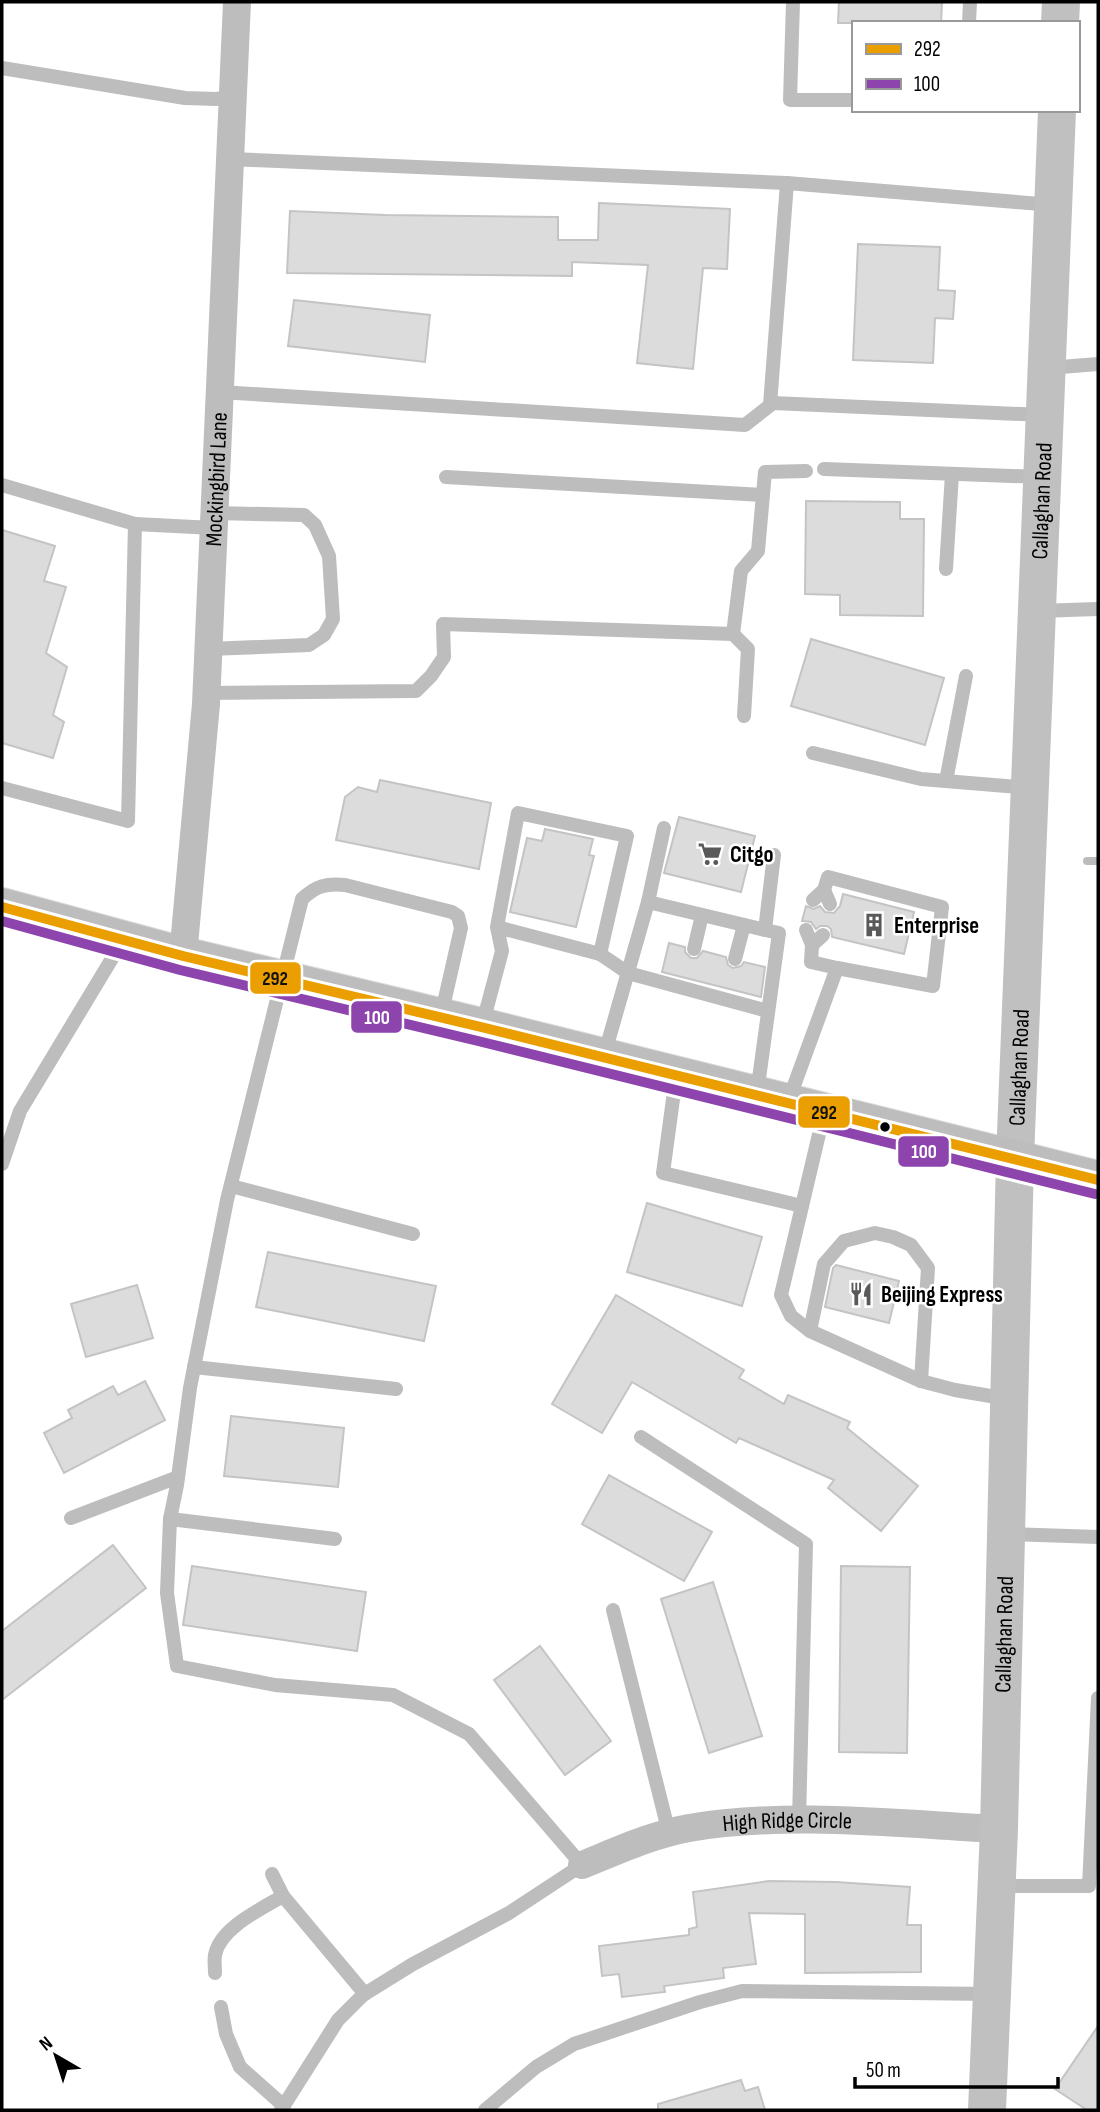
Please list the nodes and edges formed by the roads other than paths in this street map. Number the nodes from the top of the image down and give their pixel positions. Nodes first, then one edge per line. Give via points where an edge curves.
1 (237, 2) edge
2 (793, 2) edge
3 (970, 2) edge
4 (1061, 2) edge
5 (969, 21) edge
6 (1060, 21) edge
7 (2, 68) edge
8 (233, 97) junction
9 (852, 100) edge
10 (1057, 112) edge
11 (230, 159) junction
12 (788, 183) junction
13 (1053, 205) junction
14 (1098, 364) edge
15 (1047, 368) junction
16 (220, 392) junction
17 (770, 405) junction
18 (1045, 415) junction
19 (824, 469) dead end
20 (806, 471) dead end
21 (952, 474) junction
22 (446, 477) dead end
23 (1042, 477) junction
24 (2, 485) edge
25 (763, 495) junction
26 (214, 521) junction
27 (135, 524) junction
28 (946, 569) dead end
29 (1098, 609) edge
30 (1037, 611) junction
31 (733, 634) junction
32 (209, 649) junction
33 (966, 676) dead end
34 (207, 693) junction
35 (744, 716) dead end
36 (813, 753) dead end
37 (946, 781) junction
38 (2, 788) edge
39 (1030, 788) junction
40 (664, 828) dead end
41 (774, 855) dead end
42 (823, 898) dead end
43 (648, 902) junction
44 (2, 907) edge
45 (702, 915) junction
46 (744, 925) junction
47 (497, 927) junction
48 (765, 930) junction
49 (806, 930) dead end
50 (823, 935) dead end
51 (123, 940) junction
52 (812, 945) junction
53 (694, 949) dead end
54 (600, 954) junction
55 (183, 956) junction
56 (735, 959) dead end
57 (837, 968) junction
58 (628, 972) junction
59 (283, 979) junction
60 (768, 1011) junction
61 (441, 1017) junction
62 (481, 1027) junction
63 (603, 1057) junction
64 (677, 1076) junction
65 (772, 1099) junction
66 (824, 1112) junction
67 (1015, 1158) junction
68 (2, 1164) edge
69 (1098, 1180) edge
70 (231, 1186) junction
71 (802, 1206) junction
72 (413, 1234) dead end
73 (810, 1331) junction
74 (194, 1367) junction
75 (921, 1381) junction
76 (397, 1389) dead end
77 (1010, 1399) junction
78 (641, 1437) dead end
79 (178, 1477) junction
80 (71, 1518) dead end
81 (170, 1519) junction
82 (1006, 1534) junction
83 (1098, 1536) edge
84 (335, 1539) dead end
85 (612, 1610) dead end
86 (1098, 1698) edge
87 (1098, 1713) edge
88 (799, 1821) junction
89 (999, 1829) junction
90 (669, 1833) junction
91 (582, 1865) junction
92 (272, 1874) dead end
93 (997, 1886) junction
94 (283, 1896) junction
95 (215, 1973) dead end
96 (365, 1994) junction
97 (992, 1994) junction
98 (221, 2007) dead end
99 (282, 2108) edge
100 (485, 2110) edge
101 (987, 2110) edge

1 - 8 street, Mockingbird Lane
2 - 9 lane via 790,100
3 - 5 lane
4 - 6 main road
7 - 8 lane via 185,98
8 - 11 street, Mockingbird Lane
10 - 13 main road, Callaghan Road
11 - 12 lane
11 - 16 street, Mockingbird Lane
12 - 13 lane
12 - 17 lane
13 - 15 main road, Callaghan Road
14 - 15 lane
15 - 18 main road, Callaghan Road
16 - 17 lane via 745,425
16 - 26 street, Mockingbird Lane
17 - 18 lane
18 - 23 main road, Callaghan Road
19 - 21 lane
20 - 25 lane via 765,472
21 - 23 lane
21 - 28 lane
22 - 25 lane
23 - 30 main road, Callaghan Road
24 - 27 lane
25 - 31 lane via 758,551 741,571
26 - 27 lane
26 - 32 street, Mockingbird Lane
26 - 32 lane via 304,515 316,525 329,556 332,619 324,635 309,645
27 - 38 lane via 128,821
29 - 30 lane
30 - 39 main road, Callaghan Road
31 - 34 lane via 443,624 444,657 416,691
31 - 35 lane via 748,649
32 - 34 street, Mockingbird Lane
33 - 37 lane
34 - 55 street, Mockingbird Lane
36 - 37 lane
37 - 39 lane
39 - 67 main road, Callaghan Road
40 - 43 lane
41 - 48 lane
42 - 57 lane via 828,877 942,907 933,986
43 - 45 lane
43 - 58 lane
44 - 51 main road
45 - 46 lane
45 - 53 lane
46 - 48 lane
46 - 56 lane
47 - 54 lane
47 - 54 lane via 518,813 627,836
47 - 62 lane via 502,951
48 - 60 lane via 779,933
49 - 52 lane
50 - 52 lane
51 - 55 main road
51 - 68 lane via 20,1111
52 - 57 lane via 811,962
54 - 58 lane
55 - 59 main road
57 - 65 lane
58 - 60 lane via 727,994
58 - 63 lane
59 - 61 main road
59 - 61 lane via 302,899 327,883 345,885 458,916 461,928
59 - 70 lane
60 - 65 lane
61 - 62 main road
62 - 63 main road
63 - 64 main road
64 - 65 main road
64 - 71 lane via 663,1173
65 - 66 main road
66 - 67 main road
66 - 71 lane
67 - 69 main road
67 - 77 main road, Callaghan Road
70 - 72 lane
70 - 74 lane
71 - 73 lane via 781,1295 791,1317
73 - 75 lane
73 - 75 lane via 824,1264 844,1241 875,1233 911,1245 928,1268
74 - 76 lane
74 - 79 lane
75 - 77 lane
77 - 82 main road, Callaghan Road
78 - 88 lane via 806,1544
79 - 80 lane
79 - 81 lane
81 - 84 lane
81 - 91 lane via 167,1593 177,1666 275,1685 393,1695 469,1734
82 - 83 lane
82 - 89 main road, Callaghan Road
85 - 90 lane
86 - 87 lane
87 - 93 lane via 1089,1886
88 - 89 street, High Ridge Circle
88 - 90 street, High Ridge Circle via 732,1822
89 - 93 main road, Callaghan Road
90 - 91 street, High Ridge Circle
91 - 96 lane via 509,1913
92 - 94 lane
93 - 97 main road, Callaghan Road
94 - 95 lane via 238,1923 223,1938 215,1954
94 - 96 lane
96 - 99 lane via 338,2021
97 - 100 lane via 741,1991 574,2044 536,2067
97 - 101 main road, Callaghan Road
98 - 99 lane via 240,2067

